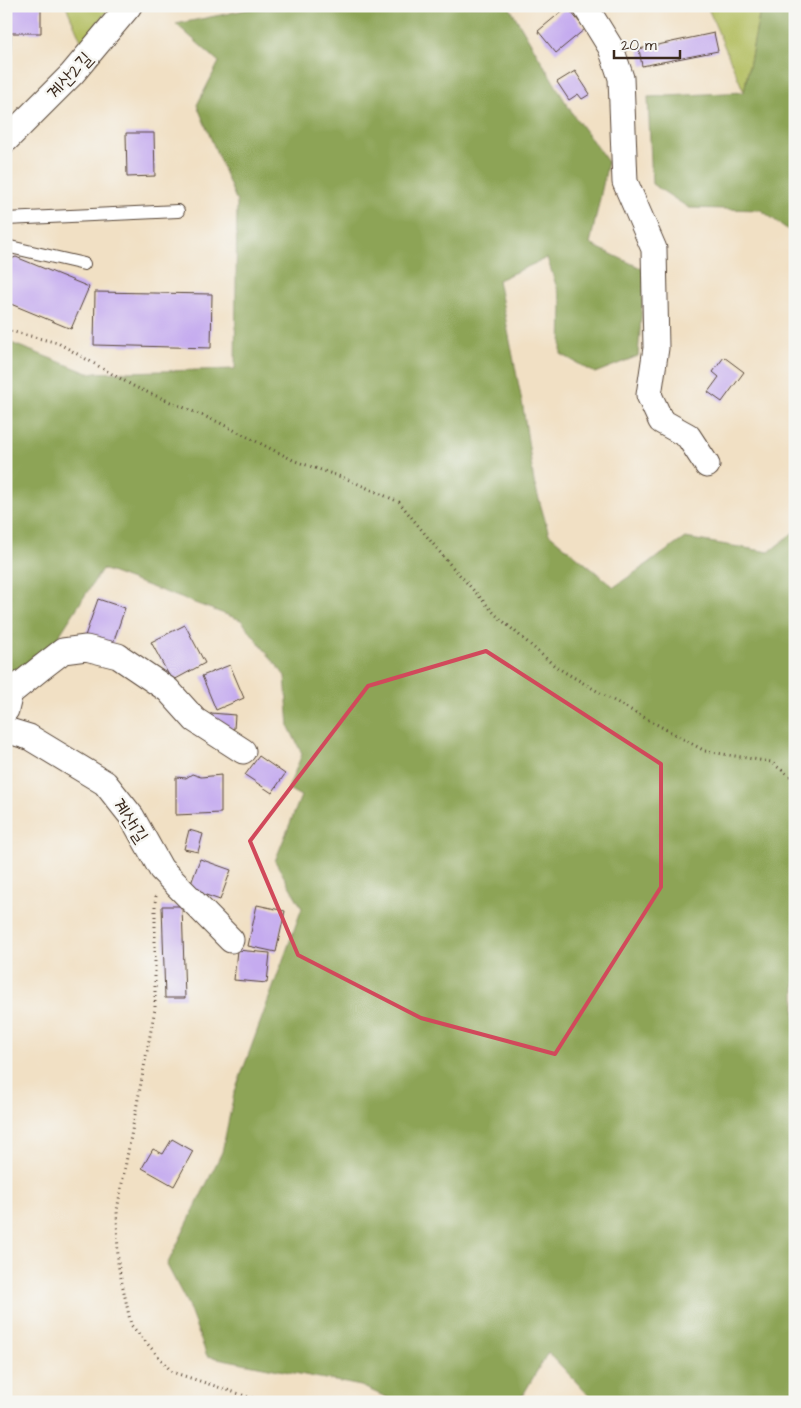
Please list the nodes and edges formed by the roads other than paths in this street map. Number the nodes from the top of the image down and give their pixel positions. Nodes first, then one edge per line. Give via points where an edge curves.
1 (129, 6) edge
2 (585, 6) edge
3 (6, 140) edge
4 (178, 211) dead end
5 (6, 219) edge
6 (6, 246) edge
7 (84, 264) dead end
8 (707, 465) dead end
9 (7, 698) edge
10 (6, 730) edge
11 (243, 751) dead end
12 (232, 940) dead end

1 - 3 street, 계산2길 via 72,74
2 - 8 street via 610,48 621,78 625,182 654,249 656,348 649,395 661,421 688,436
4 - 5 lane
6 - 7 lane
9 - 11 street via 63,651 86,648 118,656 168,690 195,720
10 - 12 street, 계산1길 via 29,737 105,783 132,817 161,868

